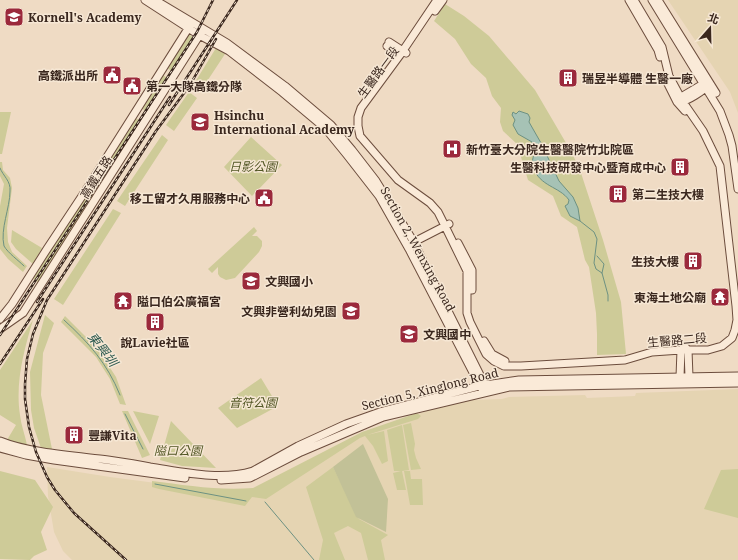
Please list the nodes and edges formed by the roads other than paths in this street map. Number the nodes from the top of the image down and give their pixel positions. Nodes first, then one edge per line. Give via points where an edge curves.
1 (145, 0) edge
2 (155, 0) edge
3 (437, 0) edge
4 (443, 0) edge
5 (629, 0) edge
6 (634, 0) edge
7 (652, 0) edge
8 (658, 0) edge
9 (190, 25) junction
10 (202, 32) junction
11 (388, 44) dead end
12 (403, 54) junction
13 (706, 85) junction
14 (680, 100) junction
15 (738, 156) edge
16 (738, 189) edge
17 (448, 227) junction
18 (411, 246) junction
19 (0, 319) edge
20 (0, 329) edge
21 (684, 349) junction
22 (738, 376) edge
23 (680, 377) junction
24 (689, 377) junction
25 (738, 383) edge
26 (483, 388) junction
27 (0, 441) edge
28 (0, 448) edge

1 - 9 street, Section 2, Wenxing Road
2 - 9 street, Section 2, Wenxing Road
3 - 12 street, 生醫路一段
4 - 12 street, 生醫路一段
5 - 14 street via 658,50 666,79
6 - 14 street via 662,47 669,76
7 - 13 street
8 - 13 street
9 - 10 street, Section 2, Wenxing Road
9 - 19 street, 高鐵五路 via 88,187
10 - 18 street, Section 2, Wenxing Road via 227,43 285,86 331,125 376,181
10 - 20 street, 高鐵五路 via 23,313
11 - 12 street
12 - 17 street, 生醫路一段 via 366,108 362,118 363,128 366,136 397,174 434,200
13 - 14 street
13 - 15 street via 724,110
13 - 16 street via 730,135
14 - 21 street, 生醫路二段 via 703,131 720,166 737,320 732,338 722,346 708,350
17 - 18 street
17 - 21 street, 生醫路二段 via 472,270 472,318 487,347 499,359 507,362 535,362 627,356 651,347
18 - 26 street, Section 2, Wenxing Road
21 - 23 street
21 - 24 street
22 - 24 street, Section 5, Xinglong Road
23 - 24 street, Section 5, Xinglong Road
23 - 26 street, Section 5, Xinglong Road via 519,380
25 - 26 street, Section 5, Xinglong Road
26 - 27 street, Section 5, Xinglong Road via 380,412 346,424 245,474 220,476 185,473 38,450
26 - 28 street, Section 5, Xinglong Road via 384,417 250,478 185,478 60,461

